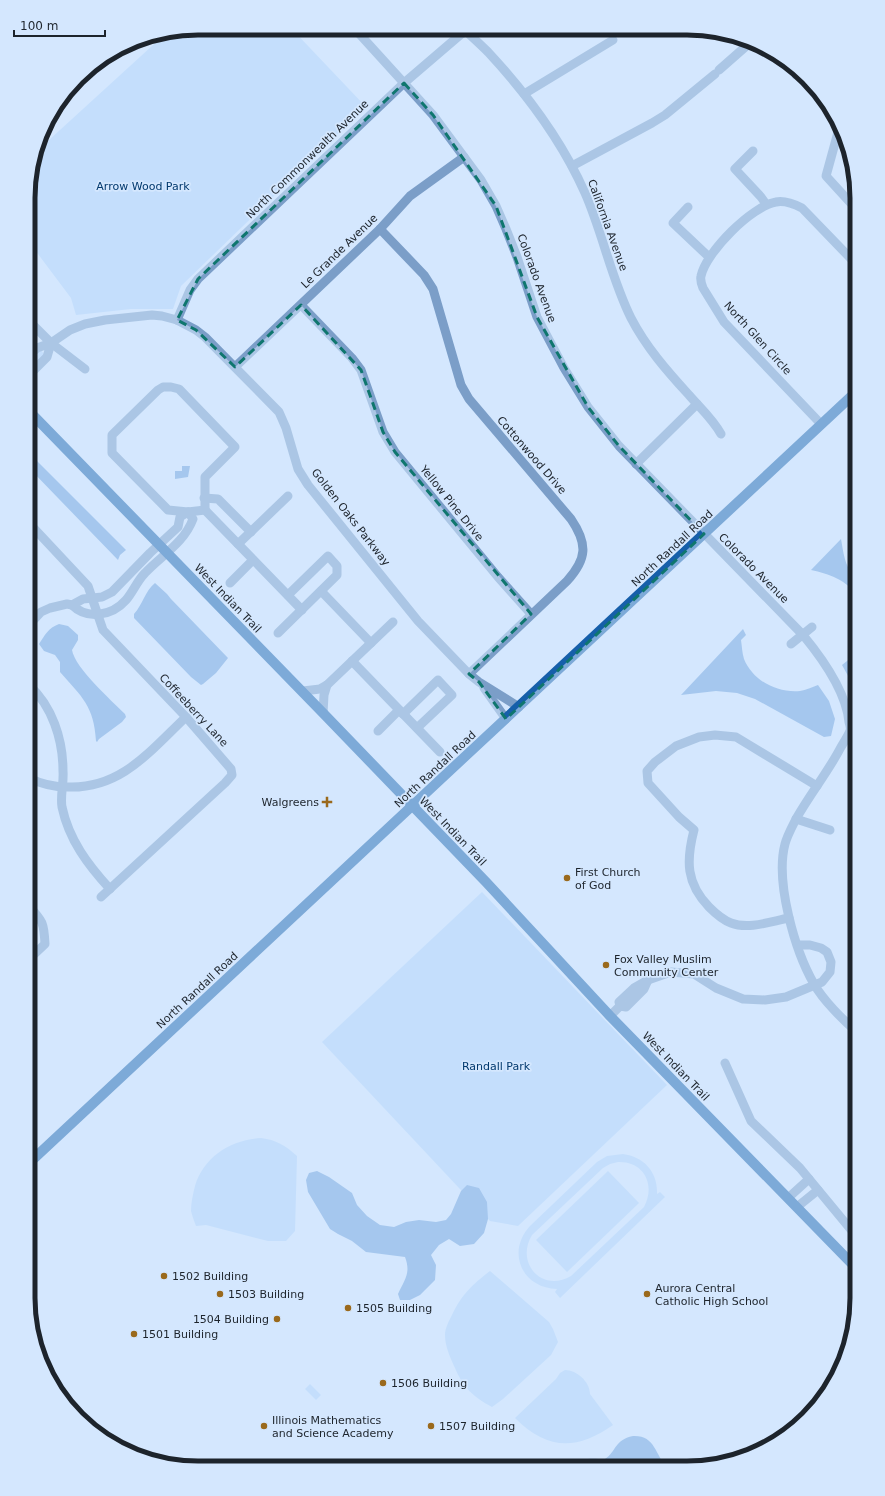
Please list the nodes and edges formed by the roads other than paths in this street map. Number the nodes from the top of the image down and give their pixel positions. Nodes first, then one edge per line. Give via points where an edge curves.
1 (360, 35) edge
2 (461, 35) edge
3 (472, 35) edge
4 (613, 40) dead end
5 (746, 46) edge
6 (404, 82) junction
7 (524, 94) junction
8 (837, 135) edge
9 (753, 151) dead end
10 (464, 157) junction
11 (572, 166) junction
12 (850, 202) edge
13 (766, 204) junction
14 (688, 207) dead end
15 (380, 229) junction
16 (709, 257) junction
17 (850, 258) edge
18 (301, 305) junction
19 (177, 320) junction
20 (35, 327) edge
21 (51, 343) junction
22 (35, 350) edge
23 (235, 367) junction
24 (35, 369) edge
25 (86, 369) dead end
26 (850, 397) edge
27 (697, 404) junction
28 (35, 417) edge
29 (821, 424) junction
30 (721, 434) dead end
31 (636, 464) junction
32 (288, 496) dead end
33 (204, 498) junction
34 (205, 510) junction
35 (188, 512) junction
36 (35, 529) edge
37 (251, 532) junction
38 (704, 534) junction
39 (159, 544) junction
40 (238, 544) junction
41 (168, 553) junction
42 (253, 560) junction
43 (230, 583) dead end
44 (321, 591) junction
45 (288, 595) junction
46 (92, 598) junction
47 (72, 605) junction
48 (302, 610) junction
49 (531, 614) junction
50 (98, 616) junction
51 (35, 618) edge
52 (393, 622) dead end
53 (812, 627) dead end
54 (278, 633) dead end
55 (803, 635) junction
56 (371, 643) junction
57 (791, 644) dead end
58 (352, 661) junction
59 (469, 674) junction
60 (479, 682) junction
61 (327, 686) junction
62 (35, 692) edge
63 (303, 692) junction
64 (519, 707) junction
65 (850, 710) edge
66 (401, 712) junction
67 (324, 713) junction
68 (186, 717) junction
69 (506, 719) junction
70 (417, 728) junction
71 (850, 730) edge
72 (378, 731) dead end
73 (440, 752) dead end
74 (35, 780) edge
75 (817, 786) junction
76 (63, 787) junction
77 (413, 806) junction
78 (796, 819) junction
79 (830, 830) dead end
80 (110, 888) junction
81 (101, 897) dead end
82 (35, 912) edge
83 (789, 918) junction
84 (798, 945) junction
85 (35, 953) edge
86 (815, 985) junction
87 (610, 1016) junction
88 (850, 1025) edge
89 (725, 1063) dead end
90 (35, 1157) edge
91 (809, 1179) junction
92 (818, 1190) junction
93 (788, 1198) junction
94 (797, 1207) junction
95 (850, 1229) edge
96 (850, 1262) edge

1 - 6 street, Colorado Avenue
2 - 6 street, North Commonwealth Avenue
3 - 7 street, California Avenue
4 - 7 street
5 - 11 street via 678,106 656,121
6 - 10 street, Colorado Avenue via 433,115
6 - 19 street, North Commonwealth Avenue via 198,279 190,290
7 - 11 street, California Avenue via 541,115
8 - 12 street via 826,176
9 - 13 street via 735,169
10 - 15 street, Le Grande Avenue via 410,196
10 - 31 street, Colorado Avenue via 496,206 517,257 537,317 564,368 588,407
11 - 27 street, California Avenue via 588,200 614,277 632,318 662,365
13 - 16 street via 723,240
13 - 17 street via 783,201 802,208
14 - 16 street via 673,223
15 - 18 street, Le Grande Avenue
15 - 49 street, Cottonwood Drive via 424,275 433,289 461,385 468,399 572,519 579,531 584,544 581,563 568,581
16 - 29 street, North Glen Circle via 700,282 724,322
18 - 23 street, Le Grande Avenue
18 - 49 street, Yellow Pine Drive via 361,370 383,432 395,452
19 - 21 street, Golden Oaks Parkway via 152,315 95,322 70,330
19 - 23 street, Golden Oaks Parkway via 196,330
20 - 21 street
21 - 22 street, Golden Oaks Parkway
21 - 24 street via 47,357
21 - 25 street
23 - 59 street, Golden Oaks Parkway via 272,404 283,419 298,468 313,493 418,621
26 - 29 main road, North Randall Road
27 - 30 street, California Avenue
27 - 31 street
28 - 39 main road, West Indian Trail
29 - 38 main road, North Randall Road
31 - 38 street, Colorado Avenue
32 - 37 street
33 - 34 street
33 - 35 street via 206,474 235,447 179,389 162,388 112,436 112,453 162,506 168,510
33 - 37 street via 218,499
34 - 35 street
34 - 40 street
35 - 39 street via 180,517 178,527
35 - 41 street via 193,519 190,527
36 - 46 street, Coffeeberry Lane via 88,586
37 - 40 street
38 - 55 street, Colorado Avenue
38 - 64 main road, North Randall Road
39 - 41 main road, West Indian Trail
39 - 46 street via 116,589 102,597
40 - 42 street
41 - 50 street via 144,574 119,607
41 - 63 main road, West Indian Trail
42 - 43 street
42 - 45 street
44 - 45 street via 337,575 337,566 328,556
44 - 48 street
44 - 56 street
45 - 48 street
46 - 47 street via 83,599
46 - 50 street, Coffeeberry Lane
47 - 50 street via 78,611
47 - 51 street via 50,608
48 - 54 street
49 - 59 street, Cottonwood Drive
50 - 68 street, Coffeeberry Lane via 103,630 112,641
52 - 56 street
53 - 55 street
55 - 57 street
55 - 65 street, Colorado Avenue via 816,651
56 - 58 street
58 - 61 street
58 - 66 street
59 - 60 street, Golden Oaks Parkway
60 - 64 street, Golden Oaks Parkway
60 - 69 street, Golden Oaks Parkway
61 - 63 street
61 - 67 street
62 - 76 street via 53,717 62,752
63 - 67 main road, West Indian Trail
64 - 69 main road, North Randall Road
66 - 70 street
66 - 70 street via 438,680 452,695
66 - 72 street
67 - 77 main road, West Indian Trail
68 - 76 street via 127,771 89,787
68 - 80 street, Coffeeberry Lane via 230,766 232,775
69 - 77 main road, North Randall Road
70 - 73 street
71 - 75 street, Colorado Avenue
74 - 76 street
75 - 78 street, Colorado Avenue
75 - 83 street via 736,737 716,735 699,736 676,746 654,762 647,771 648,783 694,830 688,863 692,881 701,898 716,913 732,923 749,926
76 - 80 street via 62,807 75,843 82,856
77 - 87 main road, West Indian Trail
77 - 90 main road, North Randall Road
78 - 79 street
78 - 83 street, Colorado Avenue via 785,844 782,865
80 - 81 street, Coffeeberry Lane
82 - 85 street via 44,927 45,944
83 - 84 street, Colorado Avenue
84 - 86 street, Colorado Avenue
84 - 86 street via 810,945 827,952 831,962 830,972 822,982
86 - 87 street via 786,997 765,1000 743,999 716,988 694,974 671,972 634,988 619,1002 620,1006
86 - 88 street, Colorado Avenue
87 - 93 main road, West Indian Trail
89 - 91 street via 751,1121 790,1157
91 - 92 street
91 - 93 street
92 - 94 street
92 - 95 street
93 - 94 main road, West Indian Trail
94 - 96 main road, West Indian Trail

